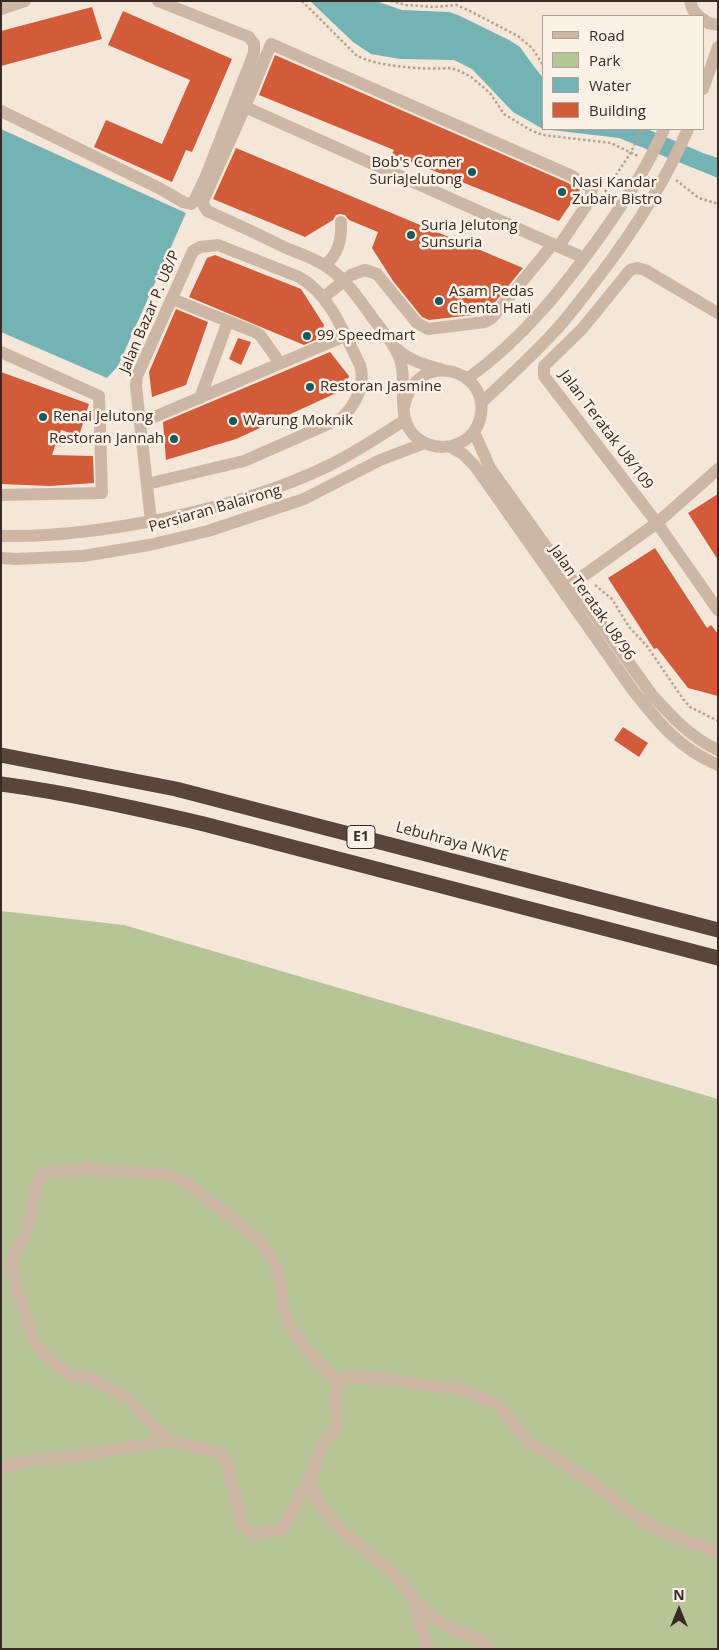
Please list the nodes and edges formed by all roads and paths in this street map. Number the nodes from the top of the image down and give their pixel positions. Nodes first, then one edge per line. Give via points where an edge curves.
1 (25, 1) edge
2 (158, 1) edge
3 (302, 1) edge
4 (391, 1) edge
5 (690, 1) edge
6 (1, 8) edge
7 (698, 15) edge
8 (704, 20) edge
9 (718, 25) edge
10 (718, 48) edge
11 (542, 63) edge
12 (704, 86) edge
13 (245, 107) junction
14 (1, 112) edge
15 (642, 130) edge
16 (664, 130) edge
17 (688, 130) edge
18 (634, 146) dead end
19 (645, 160) dead end
20 (673, 177) dead end
21 (718, 204) edge
22 (341, 222) dead end
23 (556, 245) junction
24 (584, 258) junction
25 (325, 265) junction
26 (344, 281) junction
27 (324, 298) junction
28 (172, 299) junction
29 (718, 313) edge
30 (228, 321) junction
31 (345, 336) junction
32 (391, 344) junction
33 (1, 352) edge
34 (280, 363) junction
35 (445, 370) junction
36 (467, 379) junction
37 (200, 398) junction
38 (482, 404) junction
39 (404, 413) junction
40 (140, 423) junction
41 (474, 432) junction
42 (425, 443) junction
43 (451, 447) junction
44 (718, 469) edge
45 (147, 484) junction
46 (1, 495) edge
47 (151, 521) junction
48 (657, 524) junction
49 (1, 536) edge
50 (1, 558) edge
51 (595, 585) dead end
52 (568, 587) junction
53 (718, 610) edge
54 (718, 721) edge
55 (718, 750) edge
56 (1, 755) edge
57 (718, 765) edge
58 (1, 784) edge
59 (718, 930) edge
60 (718, 958) edge
61 (337, 1381) junction
62 (168, 1441) junction
63 (1, 1468) edge
64 (310, 1478) junction
65 (718, 1552) edge
66 (408, 1591) junction
67 (427, 1649) edge
68 (491, 1649) edge

1 - 6 street
2 - 14 street via 249,37 254,44 254,53 194,202 183,202
3 - 19 path via 356,55 364,59 460,71 490,93 504,114 532,131 611,143
4 - 11 path via 434,7 456,5 470,10 518,36 532,48
5 - 7 street
8 - 9 street
10 - 12 street
13 - 23 street
13 - 23 street via 271,44 570,175 592,188 590,200
13 - 25 street via 203,201 204,206 207,211
15 - 18 path
16 - 24 street via 632,190
17 - 38 street via 653,200 627,240 555,330
20 - 21 path via 699,198
22 - 25 street via 335,255
23 - 24 street
23 - 26 street via 485,322 428,329 417,322 377,274 365,270
24 - 36 street via 537,316 493,360
25 - 26 street
26 - 27 street
26 - 32 street
27 - 28 street, Jalan Bazar P. U8/P via 299,277 226,248 209,245 194,251
27 - 31 street
28 - 30 street
28 - 40 street, Jalan Bazar P. U8/P via 137,376
29 - 48 street, Jalan Teratak U8/109 via 645,270 630,270 582,329 544,366 544,376
30 - 34 street via 260,335
30 - 37 street
31 - 34 street
31 - 45 street via 363,374 356,400 342,418 244,461
32 - 35 street via 418,363
32 - 39 street via 401,361
33 - 46 street via 99,396 102,493
34 - 37 street
35 - 36 street
35 - 39 street via 421,376 412,385 406,395
36 - 38 street via 479,394
37 - 40 street
38 - 41 street via 482,414
39 - 42 street via 409,429
39 - 47 street, Persiaran Balairong via 330,465 274,489 214,508
40 - 45 street, Jalan Bazar P. U8/P
41 - 43 street via 468,439
41 - 52 street, Jalan Teratak U8/96 via 490,468
42 - 43 street
42 - 50 street, Persiaran Balairong via 380,460 304,500 208,531 83,556
43 - 52 street, Jalan Teratak U8/96 via 475,466
44 - 48 street
45 - 47 street, Jalan Bazar P. U8/P
47 - 49 street, Persiaran Balairong via 76,533
48 - 52 street
48 - 53 street, Jalan Teratak U8/109
51 - 54 path via 612,599 629,627 647,646 690,707
52 - 55 street, Jalan Teratak U8/96 via 669,714
52 - 57 street, Jalan Teratak U8/96 via 632,689 659,724 677,741
56 - 59 highway, Lebuhraya NKVE / E1 via 176,788
58 - 60 highway, E1 via 124,805 200,823
61 - 62 street via 307,1350 289,1325 283,1310 276,1266 268,1252 256,1237 184,1181 166,1174 89,1168 42,1174 36,1184 24,1238 10,1260 33,1339 45,1355 71,1375 90,1378 128,1398
61 - 64 street via 335,1407 338,1422 335,1431 322,1444
61 - 65 street via 347,1377 387,1379 463,1390 497,1404 530,1444 552,1455 630,1512 670,1535
62 - 63 street
62 - 64 street via 221,1453 233,1486 241,1524 253,1534 282,1529
64 - 66 street via 313,1492 329,1516
66 - 67 street
66 - 68 street via 441,1623 477,1637

